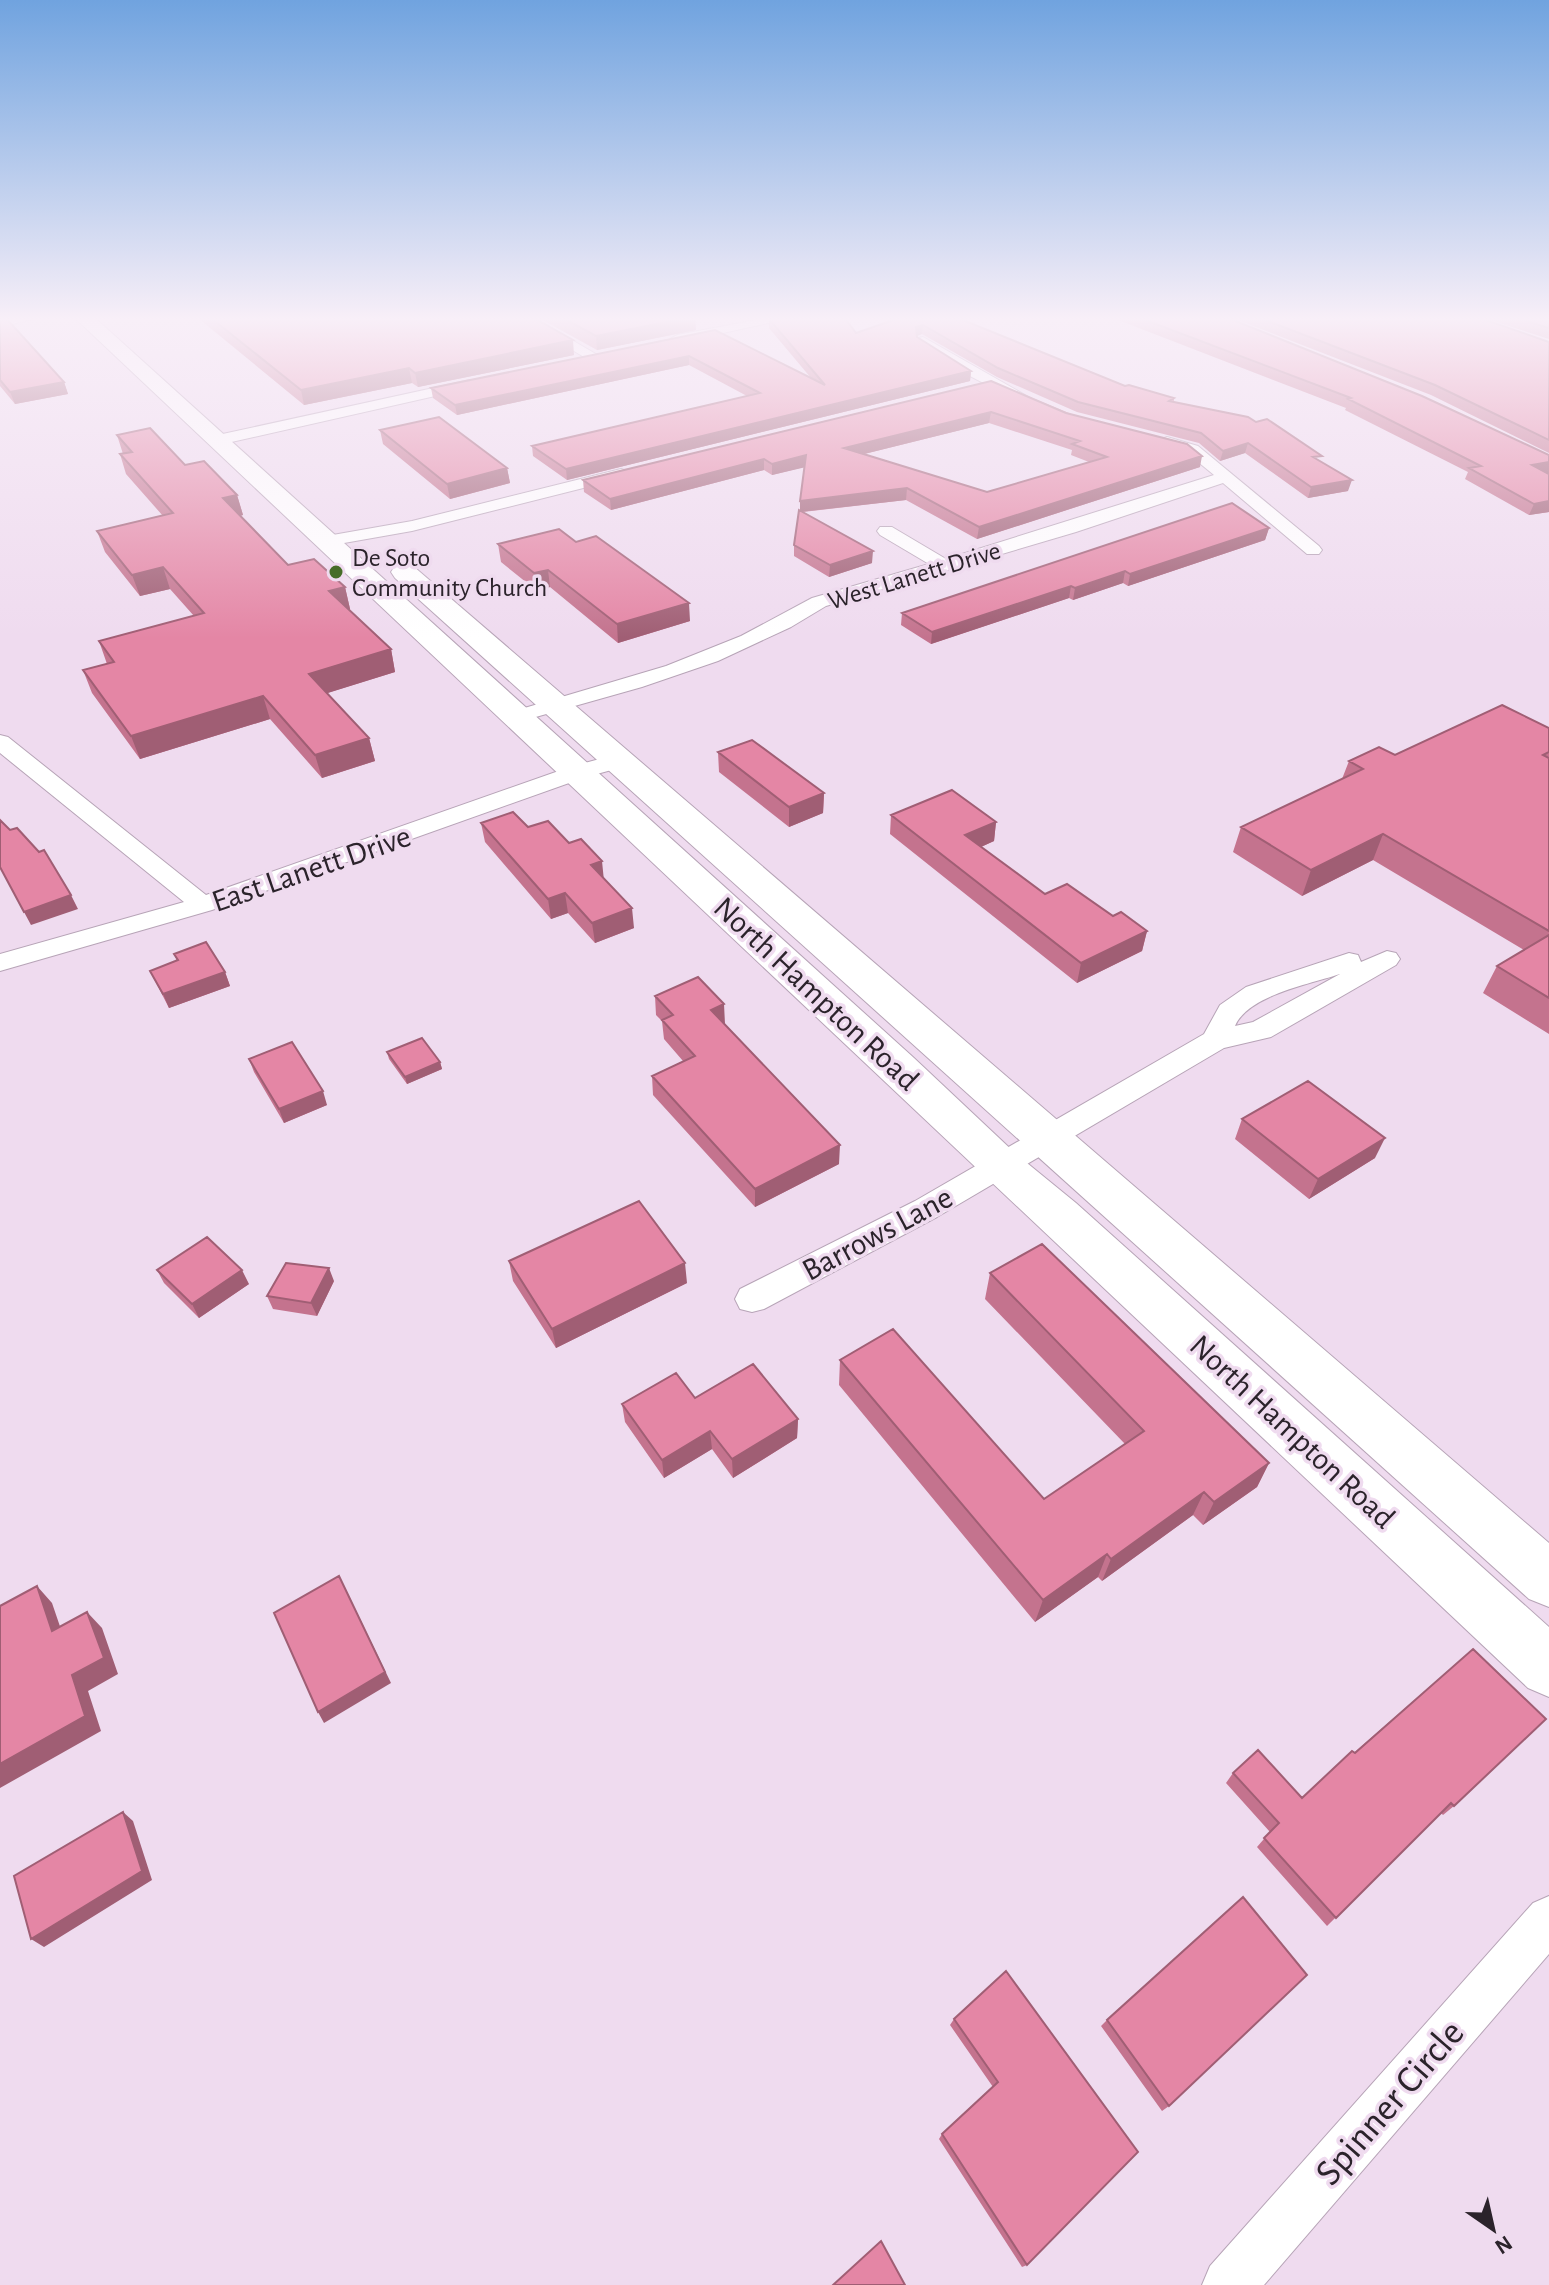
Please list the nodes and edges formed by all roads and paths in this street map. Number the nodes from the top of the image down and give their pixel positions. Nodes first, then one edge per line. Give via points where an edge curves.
1 (201, 425) edge
2 (244, 425) edge
3 (280, 425) edge
4 (251, 431) junction
5 (1148, 437) edge
6 (218, 440) junction
7 (270, 449) dead end
8 (641, 469) edge
9 (1225, 477) junction
10 (354, 527) junction
11 (886, 531) dead end
12 (327, 541) junction
13 (1313, 550) dead end
14 (945, 566) junction
15 (412, 579) junction
16 (379, 588) junction
17 (507, 662) junction
18 (471, 673) junction
19 (556, 706) junction
20 (518, 716) junction
21 (0, 742) edge
22 (618, 761) junction
23 (578, 772) junction
24 (203, 905) junction
25 (1380, 954) dead end
26 (0, 963) edge
27 (1049, 1139) junction
28 (1000, 1166) junction
29 (1122, 1204) junction
30 (1078, 1233) junction
31 (752, 1299) dead end
32 (1549, 1580) edge
33 (1549, 1667) edge
34 (1549, 1919) edge
35 (1229, 2285) edge

1 - 6 main road, North Hampton Road
2 - 4 main road
3 - 4 street
4 - 6 street
4 - 7 main road
5 - 9 street via 1192,449
6 - 12 main road, North Hampton Road
8 - 10 street
9 - 13 street
9 - 14 street, West Lanett Drive
10 - 12 street
10 - 15 main road, North Hampton Road
11 - 14 street
12 - 16 main road, North Hampton Road
14 - 19 street, West Lanett Drive via 819,602 728,652
15 - 16 main road
15 - 17 main road, North Hampton Road
16 - 18 main road, North Hampton Road
17 - 18 main road
17 - 19 main road, North Hampton Road
18 - 20 main road, North Hampton Road
19 - 20 street, West Lanett Drive
19 - 22 main road, North Hampton Road
20 - 23 main road, North Hampton Road
21 - 24 street
22 - 23 street, East Lanett Drive
22 - 27 main road, North Hampton Road
23 - 24 street, East Lanett Drive
23 - 28 main road, North Hampton Road
24 - 26 street, East Lanett Drive
25 - 27 street, Barrows Lane via 1261,1030 1216,1040
27 - 28 street, Barrows Lane
27 - 29 main road, North Hampton Road
28 - 30 main road, North Hampton Road
28 - 31 street, Barrows Lane
29 - 30 main road
29 - 32 main road, North Hampton Road
30 - 33 main road, North Hampton Road
34 - 35 street, Spinner Circle

